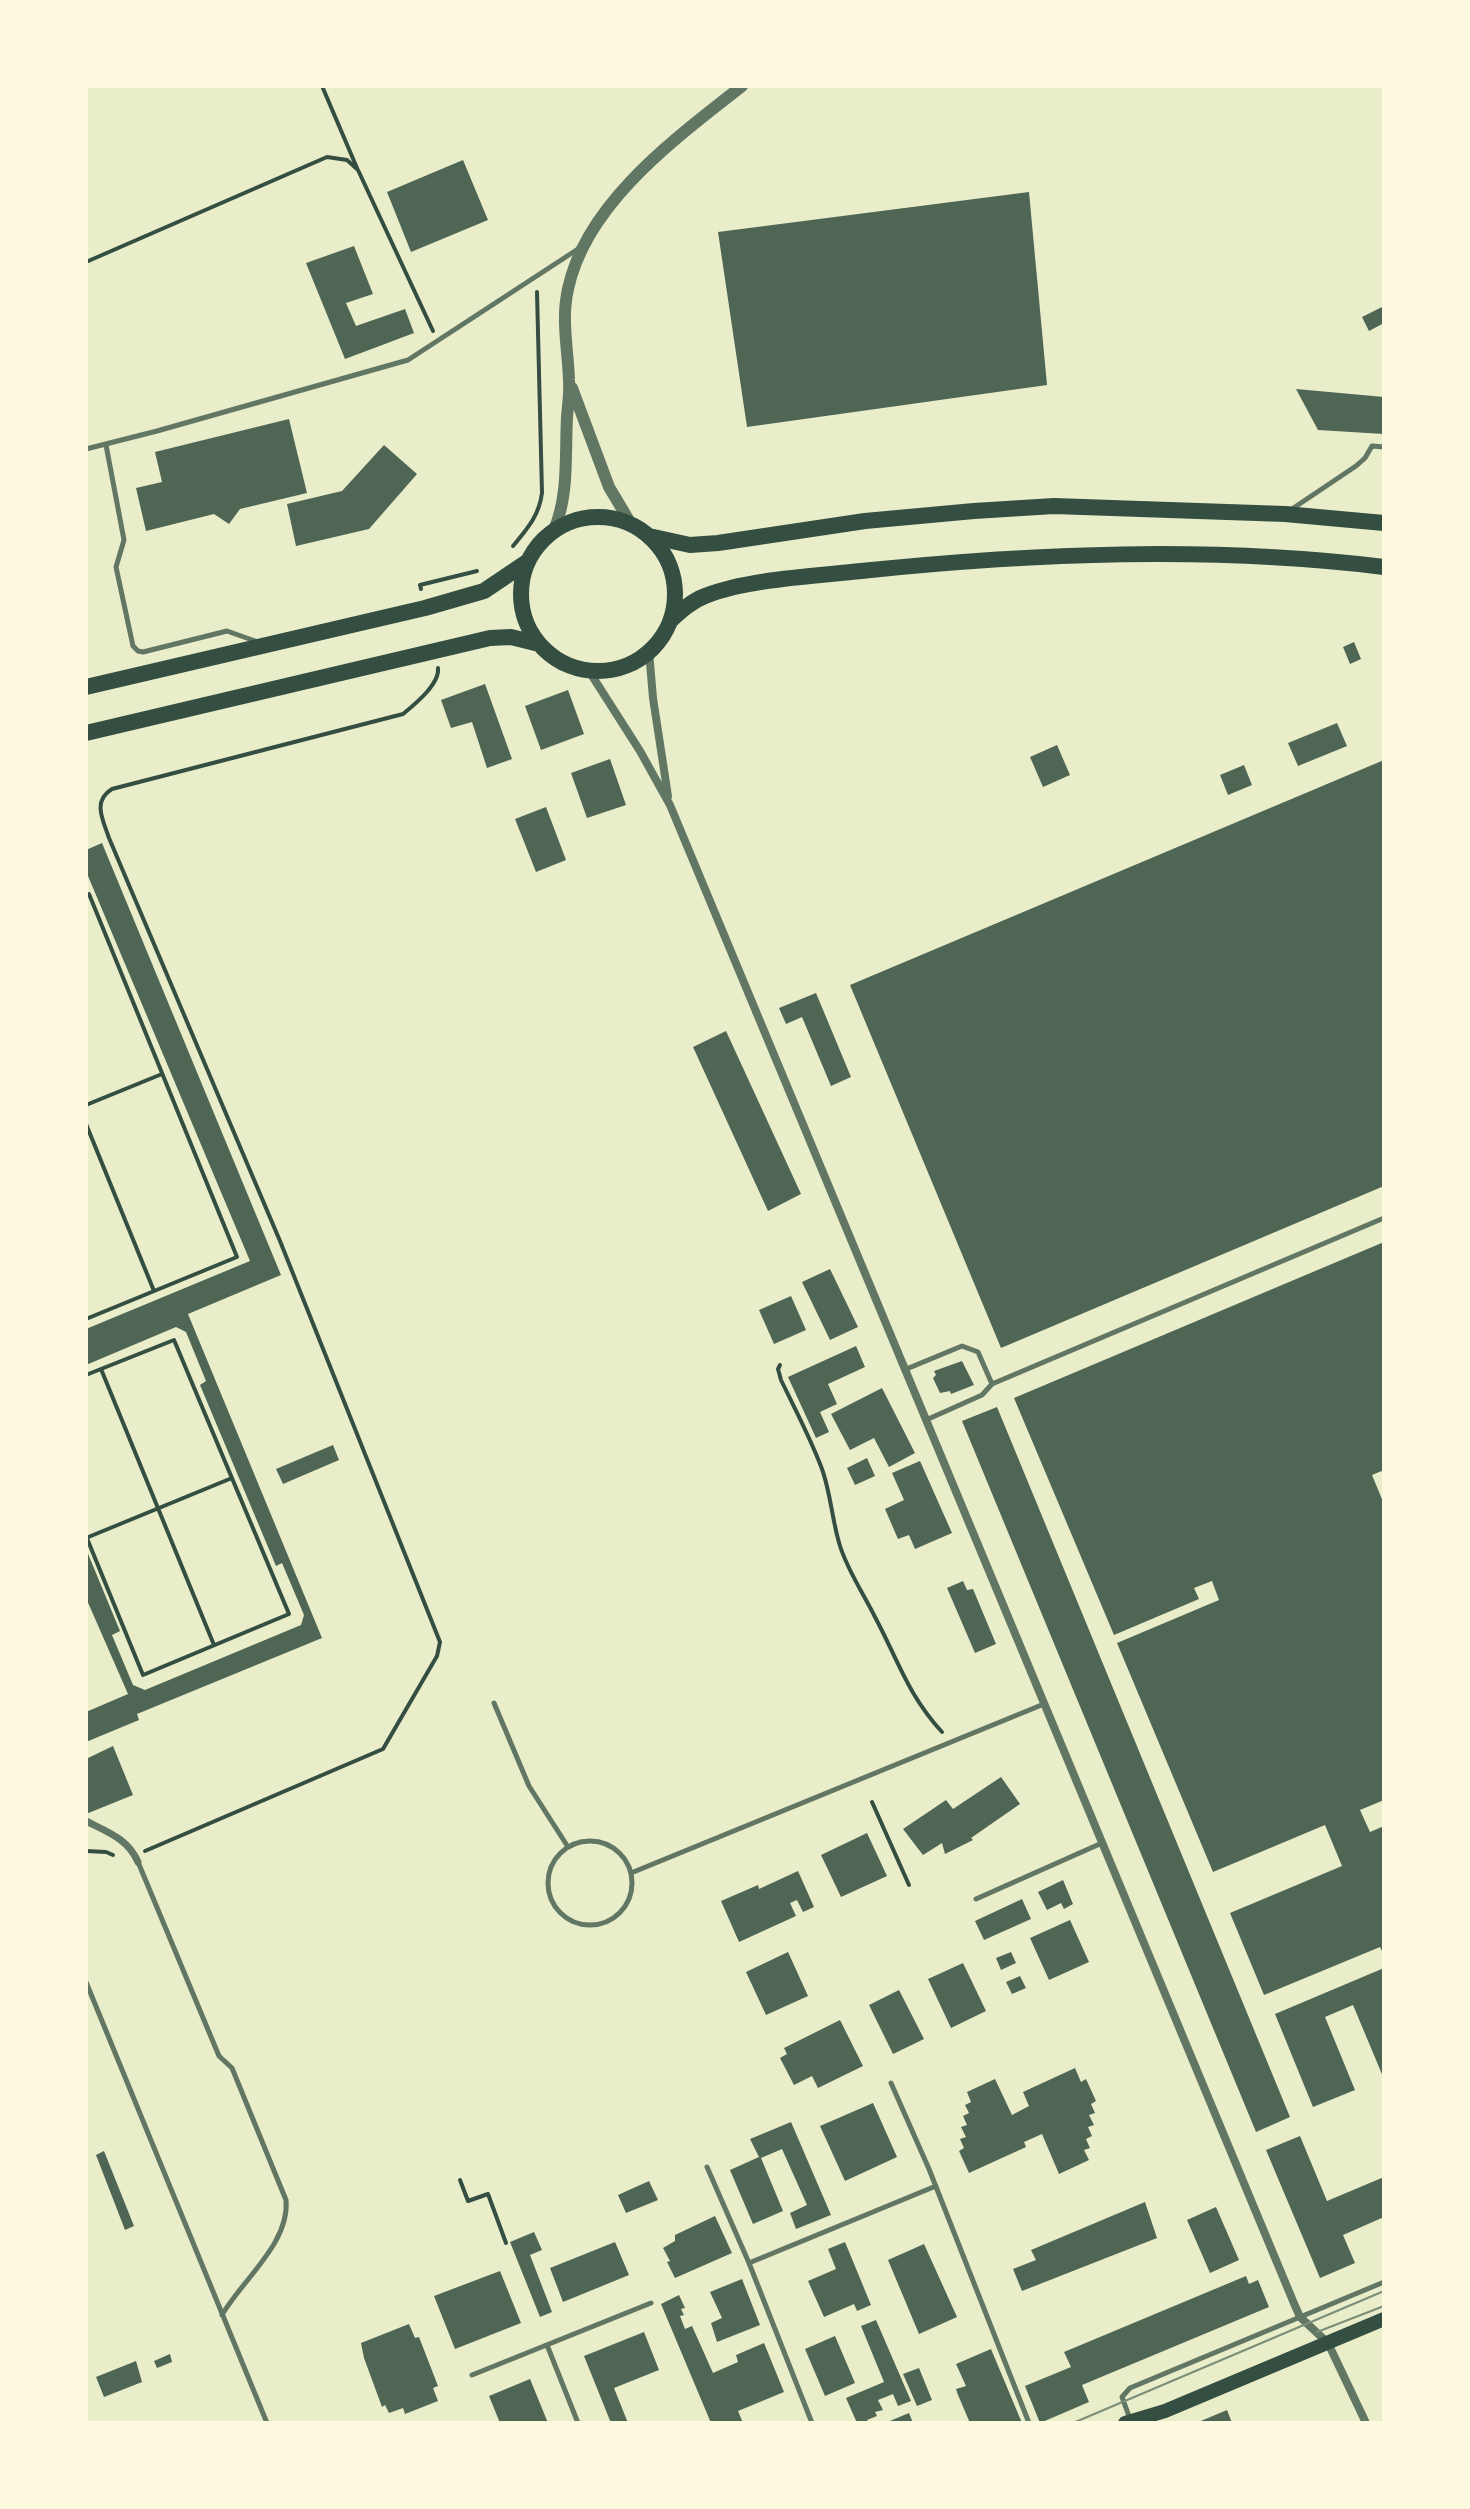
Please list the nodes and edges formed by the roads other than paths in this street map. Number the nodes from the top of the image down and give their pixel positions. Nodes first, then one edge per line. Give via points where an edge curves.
1 (742, 86) edge
2 (582, 246) junction
3 (569, 381) junction
4 (106, 445) junction
5 (1384, 447) edge
6 (86, 449) edge
7 (1285, 514) junction
8 (1384, 523) edge
9 (631, 524) junction
10 (554, 530) junction
11 (649, 536) junction
12 (529, 561) junction
13 (1384, 567) edge
14 (671, 620) junction
15 (539, 644) junction
16 (266, 645) junction
17 (649, 651) junction
18 (589, 671) junction
19 (86, 687) edge
20 (86, 733) edge
21 (670, 805) junction
22 (1384, 1218) edge
23 (903, 1370) junction
24 (992, 1384) junction
25 (925, 1420) junction
26 (494, 1703) dead end
27 (1044, 1704) junction
28 (86, 1821) edge
29 (1102, 1843) junction
30 (568, 1847) junction
31 (137, 1859) joint
32 (631, 1873) junction
33 (976, 1899) dead end
34 (86, 1982) edge
35 (891, 2083) dead end
36 (707, 2167) dead end
37 (936, 2186) junction
38 (749, 2263) junction
39 (1384, 2282) edge
40 (651, 2303) dead end
41 (222, 2315) junction
42 (1300, 2317) junction
43 (1384, 2319) edge
44 (1328, 2343) junction
45 (547, 2345) junction
46 (472, 2375) dead end
47 (1128, 2422) edge
48 (267, 2423) edge
49 (578, 2423) edge
50 (812, 2423) edge
51 (1029, 2423) edge
52 (1366, 2423) edge

1 - 2 street via 636,176 606,208
2 - 3 street via 564,323
2 - 4 lane via 408,360
3 - 9 street via 609,487
3 - 10 street via 564,491
4 - 6 lane
4 - 16 lane via 124,540 116,567 133,646 143,652 227,631
5 - 7 lane via 1372,446 1356,466
7 - 8 main road
7 - 11 main road via 1054,506 865,521 718,543 690,545
9 - 10 main road via 596,517
9 - 11 main road
10 - 12 main road
11 - 14 main road via 673,575
12 - 15 main road via 522,605
12 - 16 main road via 484,591
13 - 14 main road via 1143,554 942,563 739,587 704,596
14 - 17 main road
15 - 18 main road via 553,657
15 - 20 main road via 490,638
16 - 19 main road
17 - 18 main road via 621,667
17 - 21 street
18 - 21 street
21 - 23 street
22 - 24 lane
23 - 24 lane via 962,1346 978,1352
23 - 25 street
24 - 25 lane via 982,1395
25 - 27 street
26 - 30 lane via 529,1786
27 - 29 street
27 - 32 lane
28 - 31 street via 125,1841
29 - 33 lane
29 - 42 street
30 - 32 lane via 586,1841 605,1843 619,1852
30 - 32 lane via 554,1862 549,1887 559,1910 574,1921 593,1925 617,1916 630,1896
31 - 41 lane via 219,2056 232,2068 284,2194 286,2216 275,2243
34 - 41 lane
35 - 37 lane
36 - 38 lane
37 - 38 lane
37 - 51 lane
38 - 50 lane
39 - 42 lane
40 - 45 lane
41 - 48 lane
42 - 44 street
42 - 47 lane via 1130,2388 1122,2400
43 - 44 main road
44 - 47 main road
44 - 52 street
45 - 46 lane
45 - 49 lane

